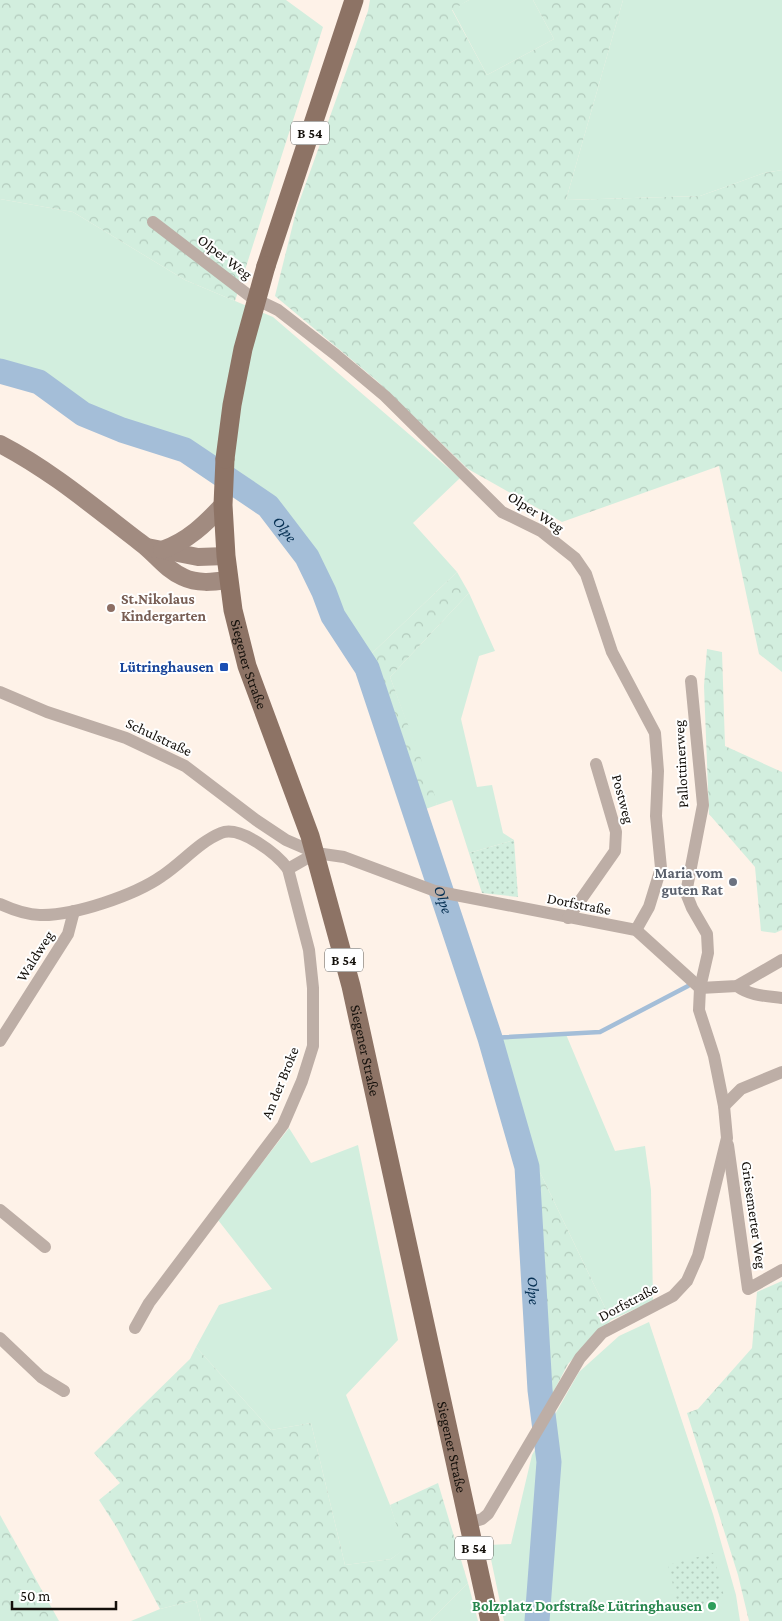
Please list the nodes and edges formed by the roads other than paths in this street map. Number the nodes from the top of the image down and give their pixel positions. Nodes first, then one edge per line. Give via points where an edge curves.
1 (354, 0) edge
2 (153, 222) dead end
3 (0, 444) edge
4 (223, 504) junction
5 (155, 549) junction
6 (226, 556) junction
7 (228, 580) junction
8 (691, 681) dead end
9 (0, 692) edge
10 (596, 764) dead end
11 (316, 853) junction
12 (288, 869) junction
13 (0, 904) edge
14 (74, 911) junction
15 (568, 918) junction
16 (636, 930) junction
17 (782, 960) edge
18 (737, 986) junction
19 (700, 988) junction
20 (782, 998) edge
21 (0, 1041) edge
22 (782, 1072) edge
23 (724, 1106) junction
24 (727, 1138) junction
25 (0, 1210) edge
26 (45, 1247) dead end
27 (782, 1270) edge
28 (135, 1328) dead end
29 (0, 1338) edge
30 (64, 1391) dead end
31 (469, 1523) junction
32 (490, 1621) edge

1 - 4 main road, B 54, bridge via 266,266 243,349 225,459
2 - 16 street, Olper Weg via 251,297 278,310 336,355 385,396 502,512 541,531 575,558 586,574 612,652 655,733 658,771 656,816 661,868 649,907
3 - 5 street via 66,484
4 - 5 street via 188,538 177,545
4 - 6 main road, B 54
5 - 6 street via 198,557
5 - 7 street via 167,567 183,578 199,582
6 - 7 main road, B 54
7 - 11 main road, Siegener Straße / B 54 via 247,666
8 - 19 street, Pallottinerweg via 703,805 686,893 707,934 708,952
9 - 11 street, Schulstraße via 47,712 126,738 185,766 286,840
10 - 15 street, Postweg via 616,832 615,851
11 - 12 street
11 - 15 street, Dorfstraße via 344,857 435,891
11 - 31 main road, Siegener Straße / B 54 via 351,986
12 - 14 street via 281,859 240,834 221,833 143,889
12 - 28 street, An der Broke via 309,950 313,988 313,1046 302,1080 283,1124 148,1303
13 - 14 street via 40,915
14 - 21 street, Waldweg via 68,934
15 - 16 street, Dorfstraße
16 - 19 street
17 - 18 street
18 - 19 street
18 - 20 street via 743,991
19 - 23 street, Dorfstraße via 699,1010 714,1056
22 - 23 street via 741,1089
23 - 24 street, Dorfstraße
24 - 27 street, Griesemerter Weg via 748,1289
24 - 31 street, Dorfstraße via 698,1256 686,1281 673,1296 602,1333 580,1358 488,1514 482,1520
25 - 26 street
29 - 30 street via 41,1377
31 - 32 main road, Siegener Straße / B 54

